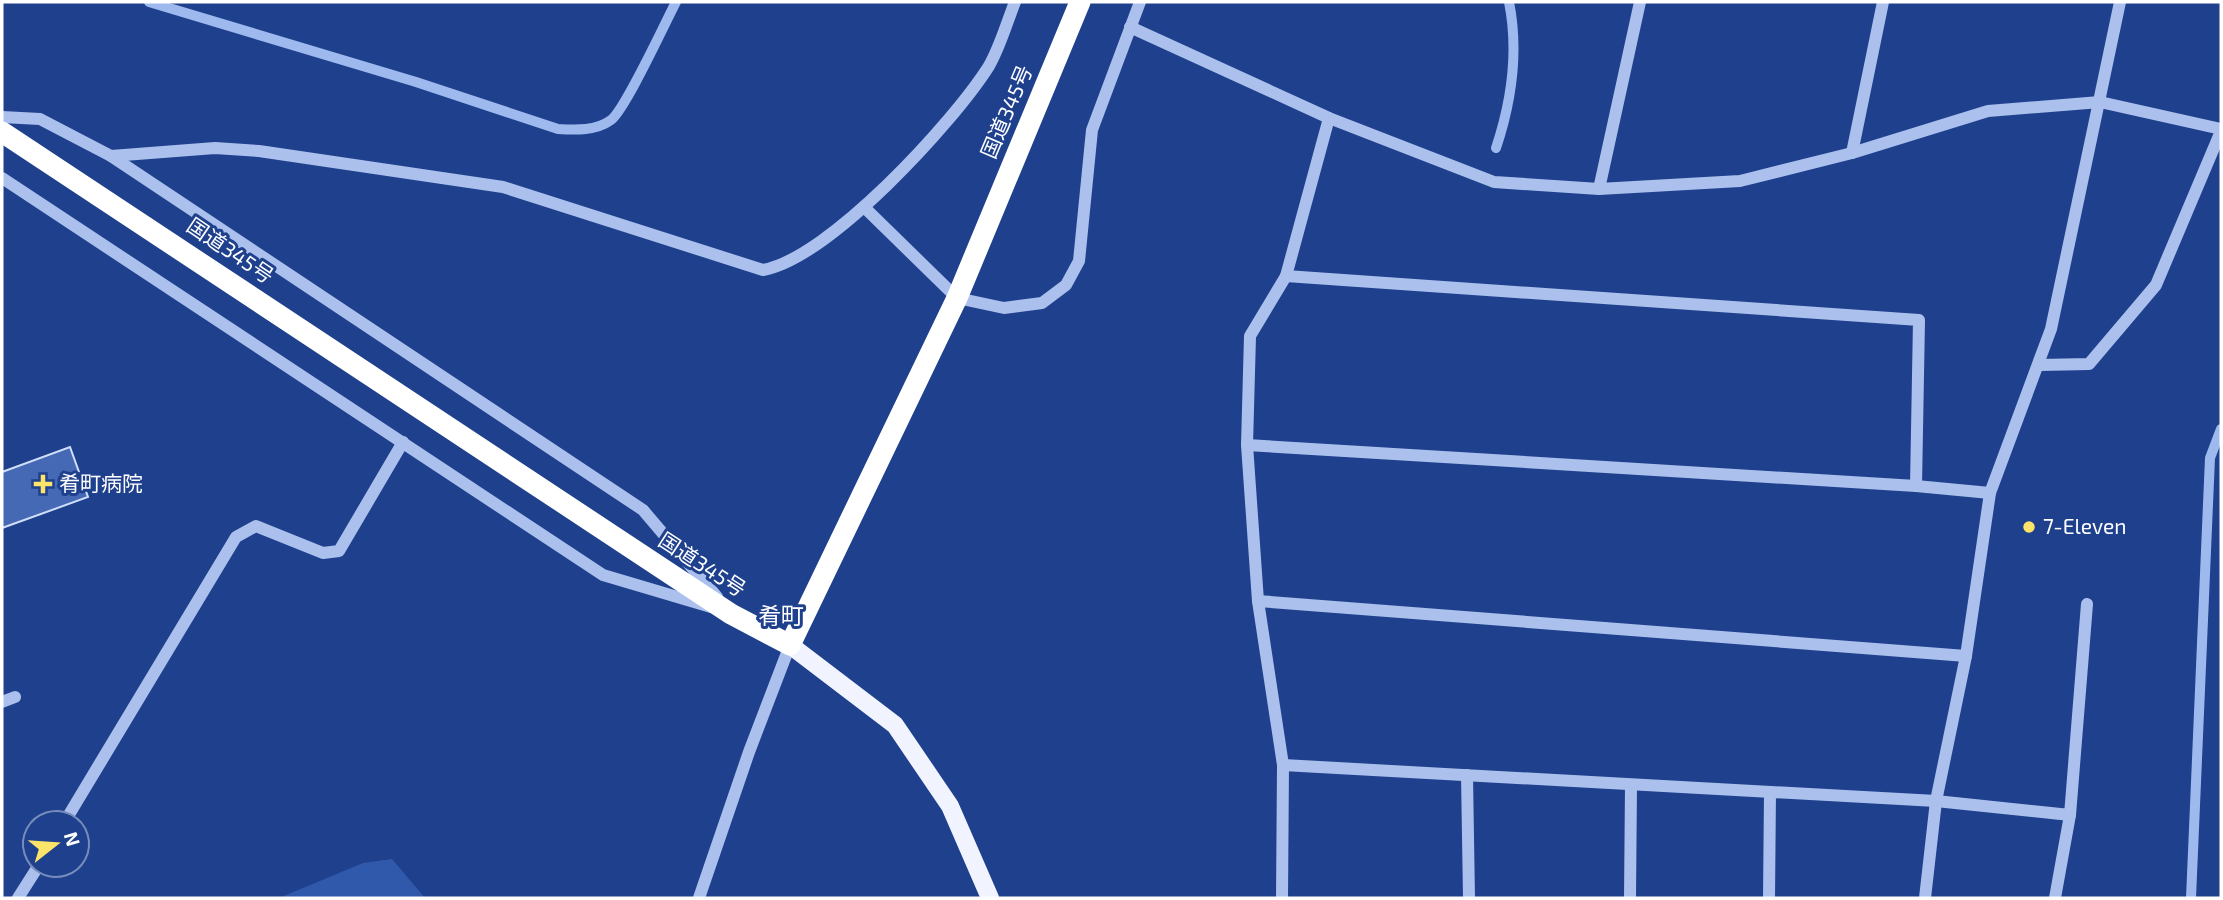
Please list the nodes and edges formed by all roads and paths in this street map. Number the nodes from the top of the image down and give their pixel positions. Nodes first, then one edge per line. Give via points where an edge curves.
1 (1015, 2) edge
2 (1080, 2) edge
3 (1139, 2) edge
4 (1640, 2) edge
5 (1883, 2) edge
6 (2120, 2) edge
7 (1130, 27) junction
8 (2100, 102) junction
9 (2, 117) edge
10 (1329, 118) junction
11 (2221, 130) edge
12 (2, 132) edge
13 (1852, 153) junction
14 (111, 156) junction
15 (2, 177) edge
16 (1600, 189) junction
17 (865, 208) junction
18 (1286, 276) junction
19 (957, 298) junction
20 (2040, 365) junction
21 (403, 442) junction
22 (1247, 445) junction
23 (1916, 486) junction
24 (1990, 493) junction
25 (1258, 601) junction
26 (2087, 604) dead end
27 (731, 614) junction
28 (790, 645) junction
29 (1966, 656) junction
30 (15, 697) dead end
31 (2, 702) edge
32 (1283, 765) junction
33 (1466, 775) junction
34 (1631, 785) junction
35 (1770, 792) junction
36 (1936, 802) junction
37 (72, 809) edge
38 (2070, 815) junction
39 (30, 879) edge
40 (19, 898) edge
41 (699, 898) edge
42 (990, 898) edge
43 (1282, 898) edge
44 (1469, 898) edge
45 (1630, 898) edge
46 (1769, 898) edge
47 (1925, 898) edge
48 (2055, 898) edge

1 - 17 street via 990,64 956,112
2 - 19 highway, 国道345号
3 - 7 street
4 - 16 street
5 - 13 street
6 - 8 street
7 - 10 street
7 - 19 street via 1092,130 1079,261 1066,285 1042,303 1004,308
8 - 11 street
8 - 13 street via 1988,111
8 - 20 street
9 - 14 street via 40,119
10 - 16 street via 1494,182
10 - 18 street
11 - 20 street via 2156,285 2089,364
12 - 27 highway, 国道345号
13 - 16 street via 1741,181
14 - 17 street via 215,148 260,151 503,187 763,270 793,262
14 - 27 street via 643,510
15 - 21 street
17 - 19 street
18 - 22 street via 1250,336
18 - 23 street via 1919,320
19 - 28 highway, 国道345号
20 - 24 street
21 - 27 street via 603,575
21 - 37 street via 339,551 323,553 256,526 236,537
22 - 23 street
22 - 25 street
23 - 24 street
24 - 29 street
25 - 29 street
25 - 32 street
26 - 38 street
27 - 28 highway, 国道345号
28 - 41 street
28 - 42 main road via 895,725 950,806
29 - 36 street
30 - 31 street
32 - 33 street
32 - 43 street
33 - 34 street
33 - 44 street
34 - 35 street
34 - 45 street
35 - 36 street
35 - 46 street
36 - 38 street
36 - 47 street
38 - 48 street
39 - 40 street

